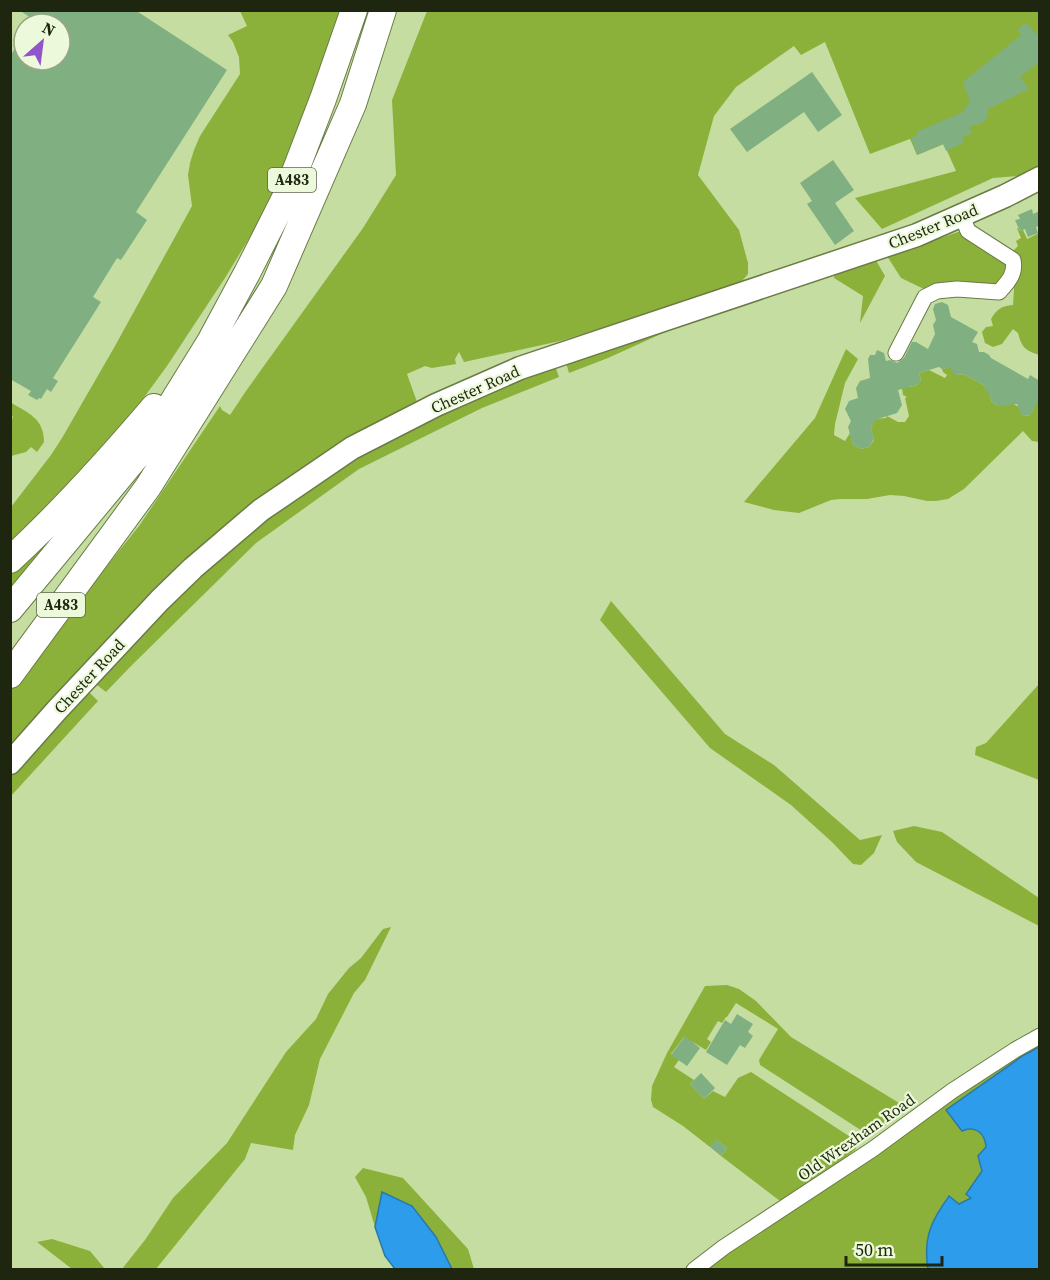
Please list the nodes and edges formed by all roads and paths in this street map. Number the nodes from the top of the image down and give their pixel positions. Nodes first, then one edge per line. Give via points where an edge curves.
1 (354, 10) edge
2 (382, 10) edge
3 (1040, 178) edge
4 (962, 216) junction
5 (211, 340) junction
6 (896, 352) dead end
7 (111, 536) junction
8 (10, 560) edge
9 (10, 609) edge
10 (10, 648) edge
11 (10, 675) edge
12 (10, 763) edge
13 (1040, 1036) edge
14 (694, 1269) edge

1 - 5 highway, A483 via 285,198
2 - 7 highway, A483 via 353,104 274,286 148,487
3 - 4 main road, Chester Road
4 - 6 street via 968,231 1012,260 1012,275 999,292 957,289 936,291 925,297
4 - 12 main road, Chester Road via 916,235 520,368 351,448 261,510 193,568
5 - 8 highway, A483 via 124,442
5 - 9 highway, A483 via 146,445
7 - 10 highway, A483
7 - 11 highway, A483
13 - 14 street, Old Wrexham Road via 952,1091

